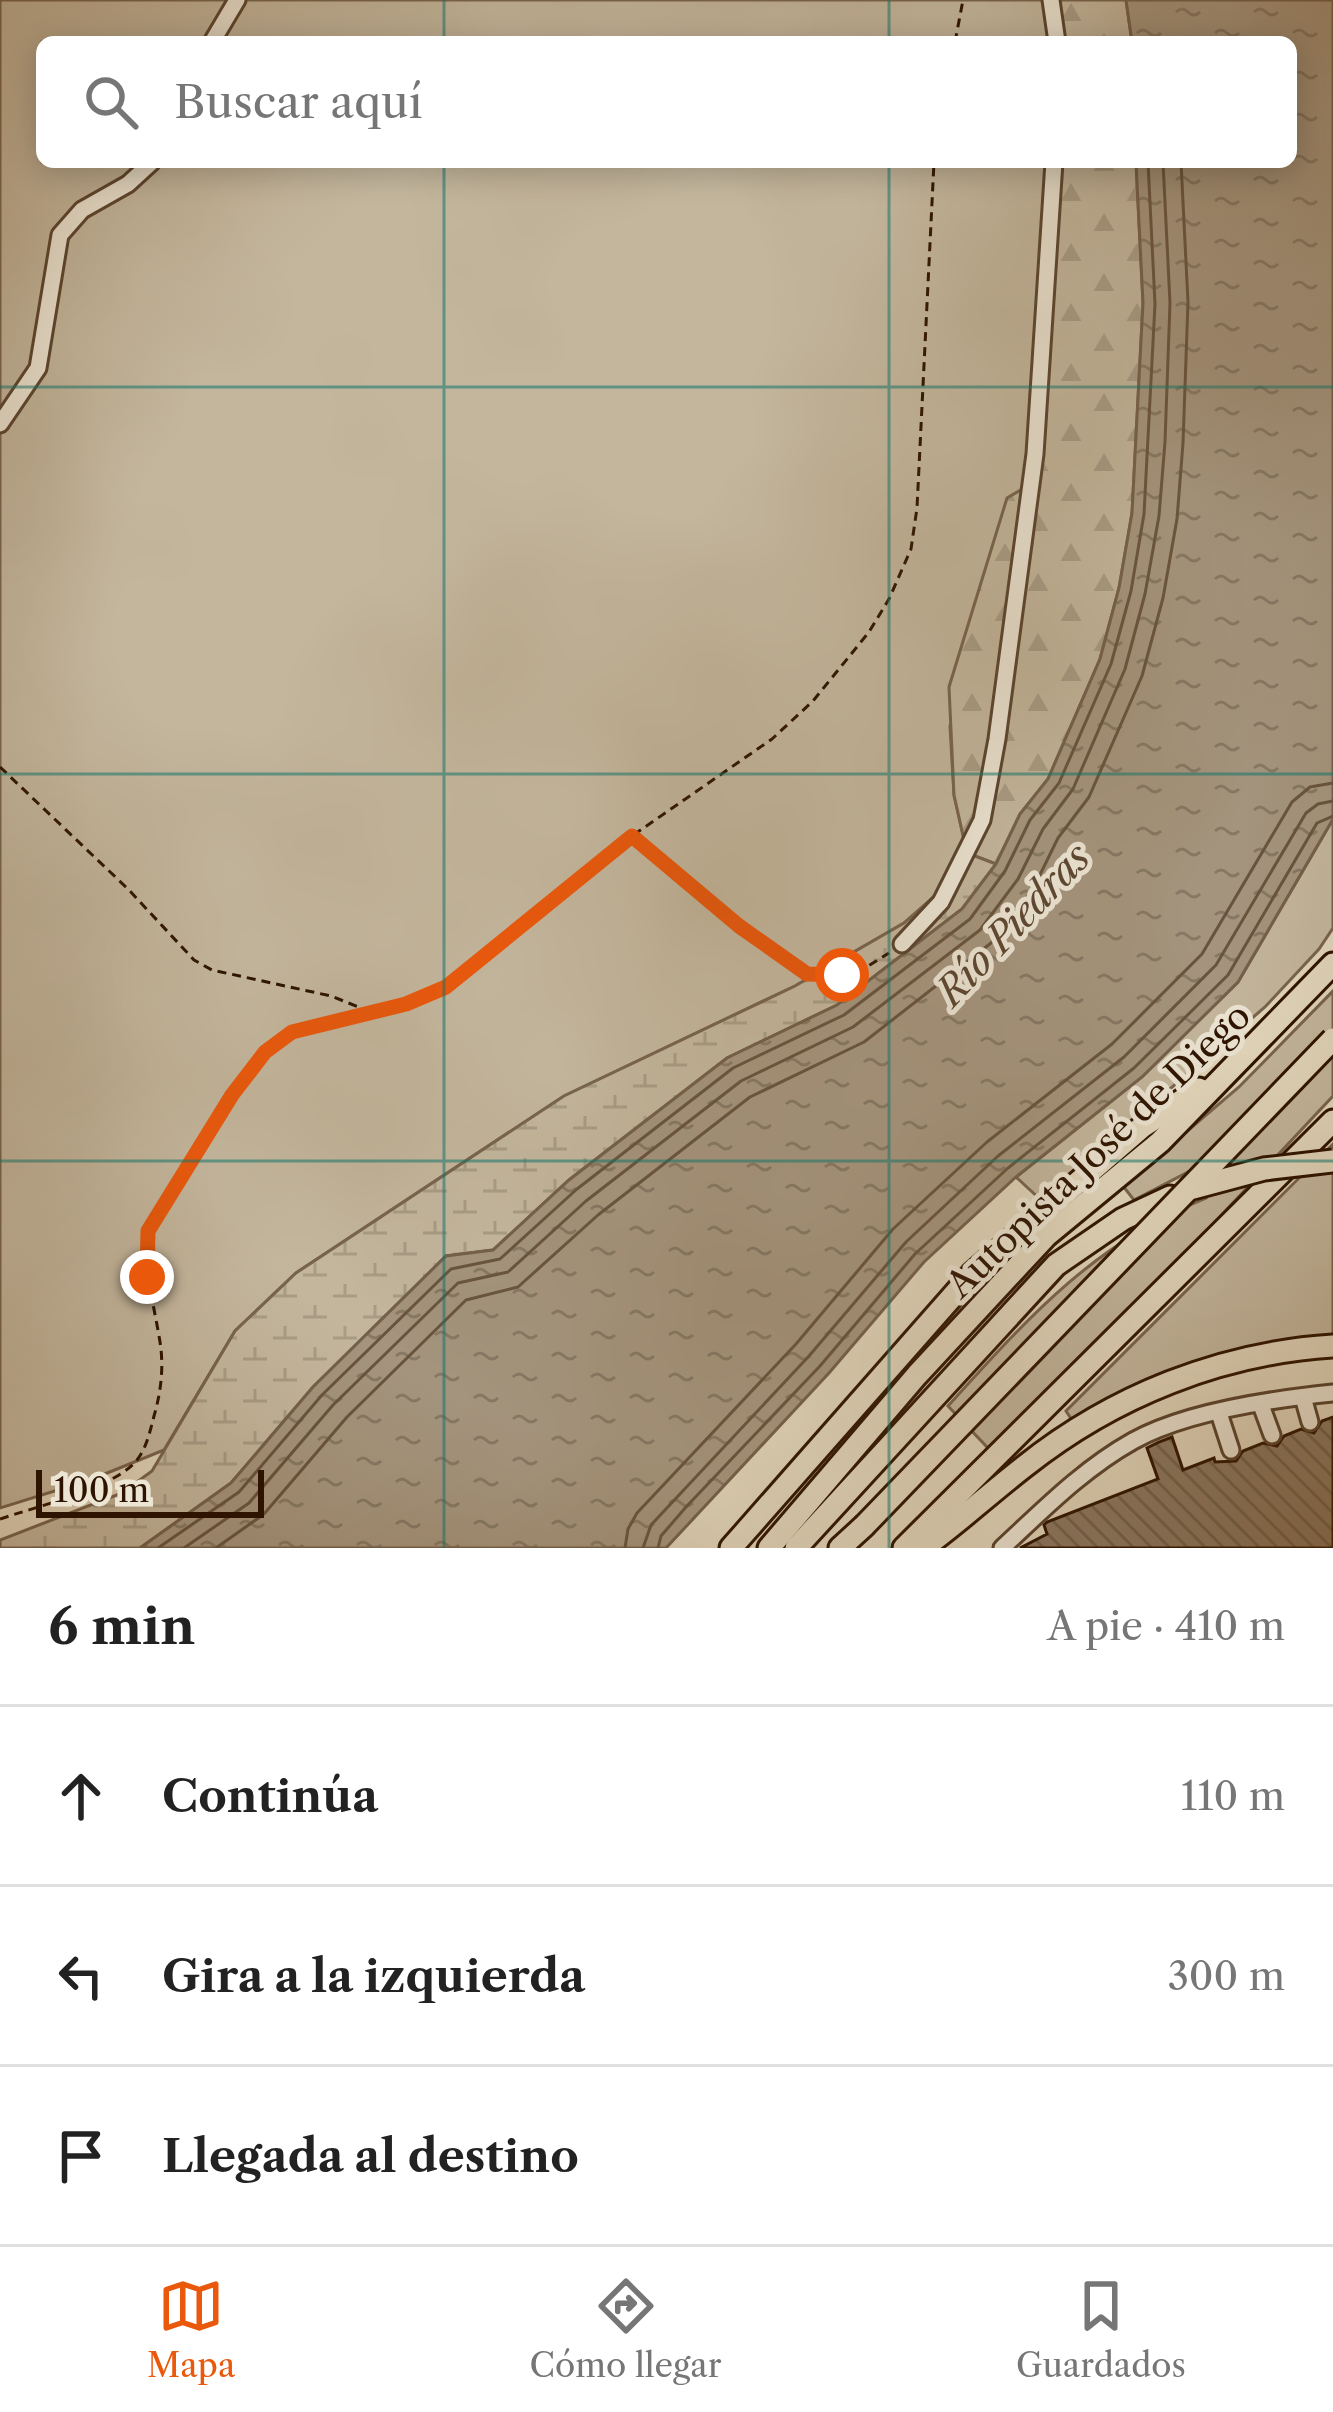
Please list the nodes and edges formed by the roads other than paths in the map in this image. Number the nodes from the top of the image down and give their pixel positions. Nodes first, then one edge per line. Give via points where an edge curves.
1 (237, 0) edge
2 (1051, 0) edge
3 (216, 36) edge
4 (1056, 36) edge
5 (145, 168) edge
6 (1054, 168) edge
7 (0, 424) edge
8 (902, 944) road end
9 (1333, 964) edge
10 (1333, 1039) edge
11 (1240, 1062) junction
12 (1333, 1121) edge
13 (1333, 1161) edge
14 (1333, 1346) edge
15 (1333, 1393) edge
16 (1303, 1397) junction
17 (1261, 1405) junction
18 (1219, 1413) junction
19 (1310, 1422) dead end
20 (1272, 1435) dead end
21 (1231, 1450) dead end
22 (731, 1548) edge
23 (769, 1548) edge
24 (796, 1548) edge
25 (840, 1548) edge
26 (904, 1548) edge
27 (923, 1548) edge
28 (1002, 1548) edge

1 - 3 lane
2 - 4 lane
5 - 7 lane via 59,235 38,368
6 - 8 lane via 1034,454 982,820 940,902
9 - 11 highway, Autopista José de Diego
10 - 25 highway, bridge
11 - 22 highway via 1142,1127 973,1273
11 - 23 highway, Autopista José de Diego via 1160,1142 1046,1236
12 - 26 highway
13 - 24 highway, bridge via 1221,1178 1170,1197 1056,1265
14 - 27 highway via 1242,1359 1107,1410
15 - 16 lane
16 - 17 lane
16 - 19 lane
17 - 18 lane
17 - 20 lane
18 - 21 lane
18 - 28 lane via 1135,1439 1074,1481

